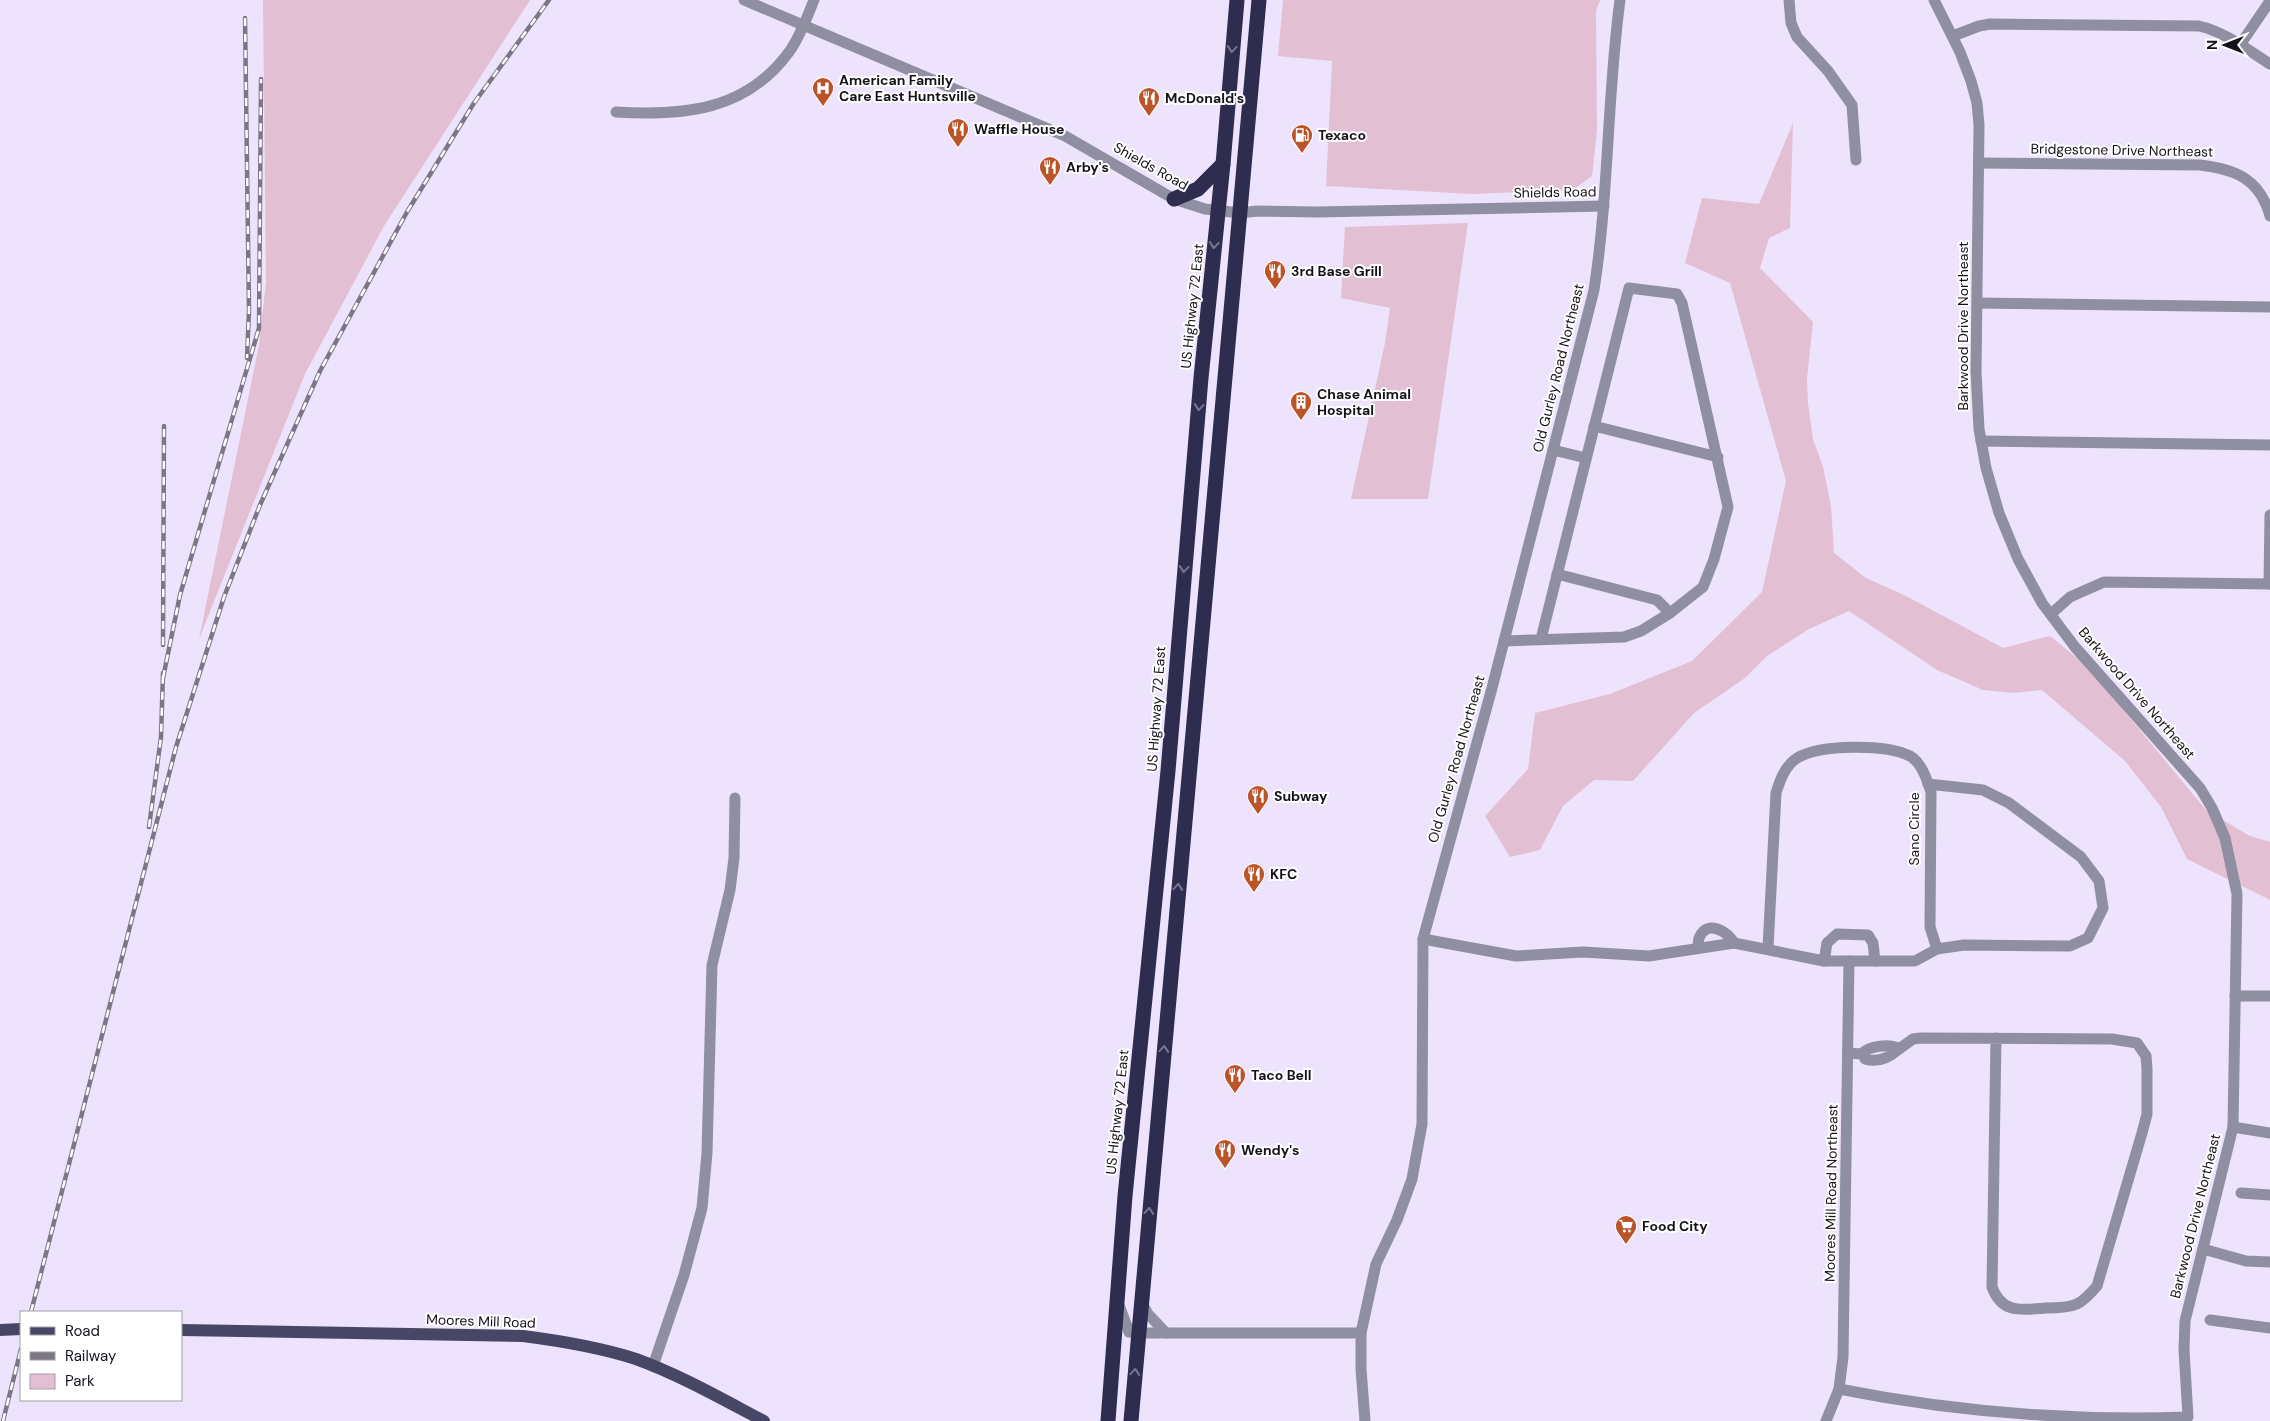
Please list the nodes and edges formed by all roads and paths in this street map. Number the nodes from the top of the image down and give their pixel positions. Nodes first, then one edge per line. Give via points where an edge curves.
1 (744, 0) edge
2 (814, 0) edge
3 (1237, 0) edge
4 (1259, 0) edge
5 (1620, 0) edge
6 (1788, 0) edge
7 (1934, 0) edge
8 (2270, 1) edge
9 (804, 24) junction
10 (1953, 36) junction
11 (2240, 45) junction
12 (2270, 64) edge
13 (616, 112) dead end
14 (1856, 160) dead end
15 (1979, 163) junction
16 (1223, 164) junction
17 (1174, 199) junction
18 (1604, 206) junction
19 (1217, 211) junction
20 (1240, 213) junction
21 (2270, 216) edge
22 (1977, 303) junction
23 (2270, 307) edge
24 (1594, 426) junction
25 (1982, 441) junction
26 (2270, 445) edge
27 (1552, 450) junction
28 (1718, 457) junction
29 (1586, 458) junction
30 (2270, 515) edge
31 (1557, 574) junction
32 (2270, 584) edge
33 (1670, 613) junction
34 (2051, 614) junction
35 (1541, 639) junction
36 (1504, 641) junction
37 (1928, 784) junction
38 (736, 798) dead end
39 (1423, 939) junction
40 (1734, 943) junction
41 (1698, 948) junction
42 (1768, 948) junction
43 (1938, 949) junction
44 (1824, 961) junction
45 (1875, 961) junction
46 (1849, 962) junction
47 (2235, 996) junction
48 (2270, 996) edge
49 (1996, 1038) junction
50 (1848, 1054) junction
51 (2233, 1127) junction
52 (2270, 1133) edge
53 (2241, 1193) dead end
54 (2270, 1194) edge
55 (2203, 1250) junction
56 (2270, 1262) edge
57 (1141, 1300) junction
58 (1118, 1302) junction
59 (2210, 1320) dead end
60 (2270, 1328) edge
61 (20, 1329) edge
62 (0, 1330) edge
63 (182, 1330) edge
64 (1139, 1333) junction
65 (1166, 1333) junction
66 (1361, 1333) junction
67 (653, 1366) junction
68 (1839, 1389) junction
69 (764, 1421) edge
70 (1108, 1421) edge
71 (1131, 1421) edge
72 (1366, 1421) edge
73 (1826, 1421) edge

1 - 9 street, Shields Road
2 - 9 street
3 -> 16 highway, US Highway 72 East
4 - 20 highway
5 - 18 street, Old Gurley Road Northeast
6 - 14 street via 1791,23 1797,37 1828,71 1852,106
7 - 10 street, Barkwood Drive Northeast
8 - 11 street
9 - 13 street via 790,52 761,81 726,102 680,114
9 - 17 street, Shields Road via 1065,136
10 - 11 street via 1990,24 2200,26
10 - 15 street, Barkwood Drive Northeast via 1977,103
11 - 12 street
15 - 21 street, Bridgestone Drive Northeast via 2200,165 2222,168 2249,180
15 - 22 street, Barkwood Drive Northeast
16 - 17 highway via 1198,189
16 - 19 highway, US Highway 72 East
17 - 19 street, Shields Road
18 - 20 street, Shields Road
18 - 27 street, Old Gurley Road Northeast via 1594,290
19 - 20 street, Shields Road
19 -> 58 highway, US Highway 72 East via 1168,771 1125,1196
57 -> 20 highway
22 - 23 street
22 - 25 street, Barkwood Drive Northeast via 1976,372
24 - 28 street
24 - 28 street via 1629,288 1677,294 1682,303
24 - 29 street
25 - 26 street
25 - 34 street, Barkwood Drive Northeast via 1999,513 2018,559
27 - 29 street
27 - 36 street, Old Gurley Road Northeast
28 - 33 street via 1728,507 1714,559 1703,587
29 - 31 street
30 - 32 street
31 - 33 street via 1657,600
31 - 35 street
32 - 34 street via 2104,582 2070,597
33 - 35 street via 1641,631 1624,637
34 - 47 street, Barkwood Drive Northeast via 2075,647 2200,788 2212,808 2225,838 2237,894
35 - 36 street
36 - 39 street, Old Gurley Road Northeast
37 - 42 street, Sano Circle via 1924,772 1911,757 1891,750 1832,749 1797,758 1782,775 1776,793
37 - 43 street, Sano Circle via 1931,792 1930,927
37 - 43 street via 1983,790 2029,816 2081,857 2100,880 2103,908 2088,938 2070,946 1964,945
38 - 67 street via 730,890 712,965 707,1153 702,1208 684,1275
39 - 41 street via 1516,956 1583,952 1649,956
39 - 66 street, Old Gurley Road Northeast via 1422,1124 1412,1179 1376,1264
40 - 41 street
40 - 41 street via 1728,933 1719,928 1705,931 1700,936
40 - 42 street
42 - 44 street
43 - 45 street via 1915,961
44 - 45 street via 1827,943 1837,934 1868,935 1873,943
44 - 46 street
45 - 46 street
46 - 50 street, Moores Mill Road Northeast
47 - 48 street
47 - 51 street, Barkwood Drive Northeast
49 - 49 street via 2126,1040 2137,1043 2146,1056 2147,1114 2142,1133 2097,1286 2077,1304 2018,1310 1996,1298 1992,1287
49 - 50 street via 1921,1038 1880,1060 1864,1059 1862,1054
50 - 68 street, Moores Mill Road Northeast via 1843,1357
51 - 52 street
51 - 55 street, Barkwood Drive Northeast
53 - 54 street
55 - 56 street via 2246,1261
55 - 68 street, Barkwood Drive Northeast via 2185,1320 2188,1417 2088,1419 2037,1416 1903,1402
57 - 64 highway
57 - 65 street via 1148,1314
58 - 64 street via 1129,1332
58 - 70 highway, US Highway 72 East
59 - 60 street
61 - 62 main road
63 - 67 main road, Moores Mill Road via 523,1336 593,1347
64 - 65 street
71 -> 64 highway
65 - 66 street
66 - 72 street, Old Gurley Road Northeast
67 - 69 main road, Moores Mill Road
68 - 73 street, Moores Mill Road Northeast

